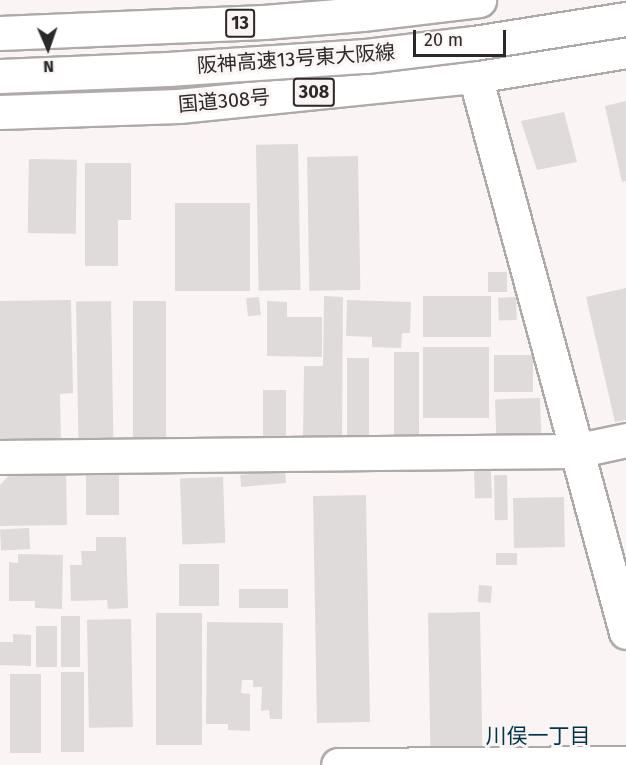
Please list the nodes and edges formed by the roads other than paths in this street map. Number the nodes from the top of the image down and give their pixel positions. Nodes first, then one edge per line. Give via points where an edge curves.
1 (479, 0) edge
2 (626, 19) edge
3 (0, 33) edge
4 (626, 51) edge
5 (0, 76) edge
6 (475, 76) junction
7 (0, 112) edge
8 (626, 440) edge
9 (575, 451) junction
10 (0, 457) edge
11 (626, 632) edge
12 (626, 762) edge
13 (338, 765) edge

1 - 3 main road, 阪神高速13号東大阪線 / 13 via 264,22
2 - 5 main road, 阪神高速13号東大阪線 / 13, bridge via 366,56
4 - 6 main road, 国道308号 / 308
6 - 7 main road, 国道308号 / 308 via 179,106
6 - 9 main road
8 - 9 main road
9 - 10 main road
9 - 11 main road
12 - 13 main road

